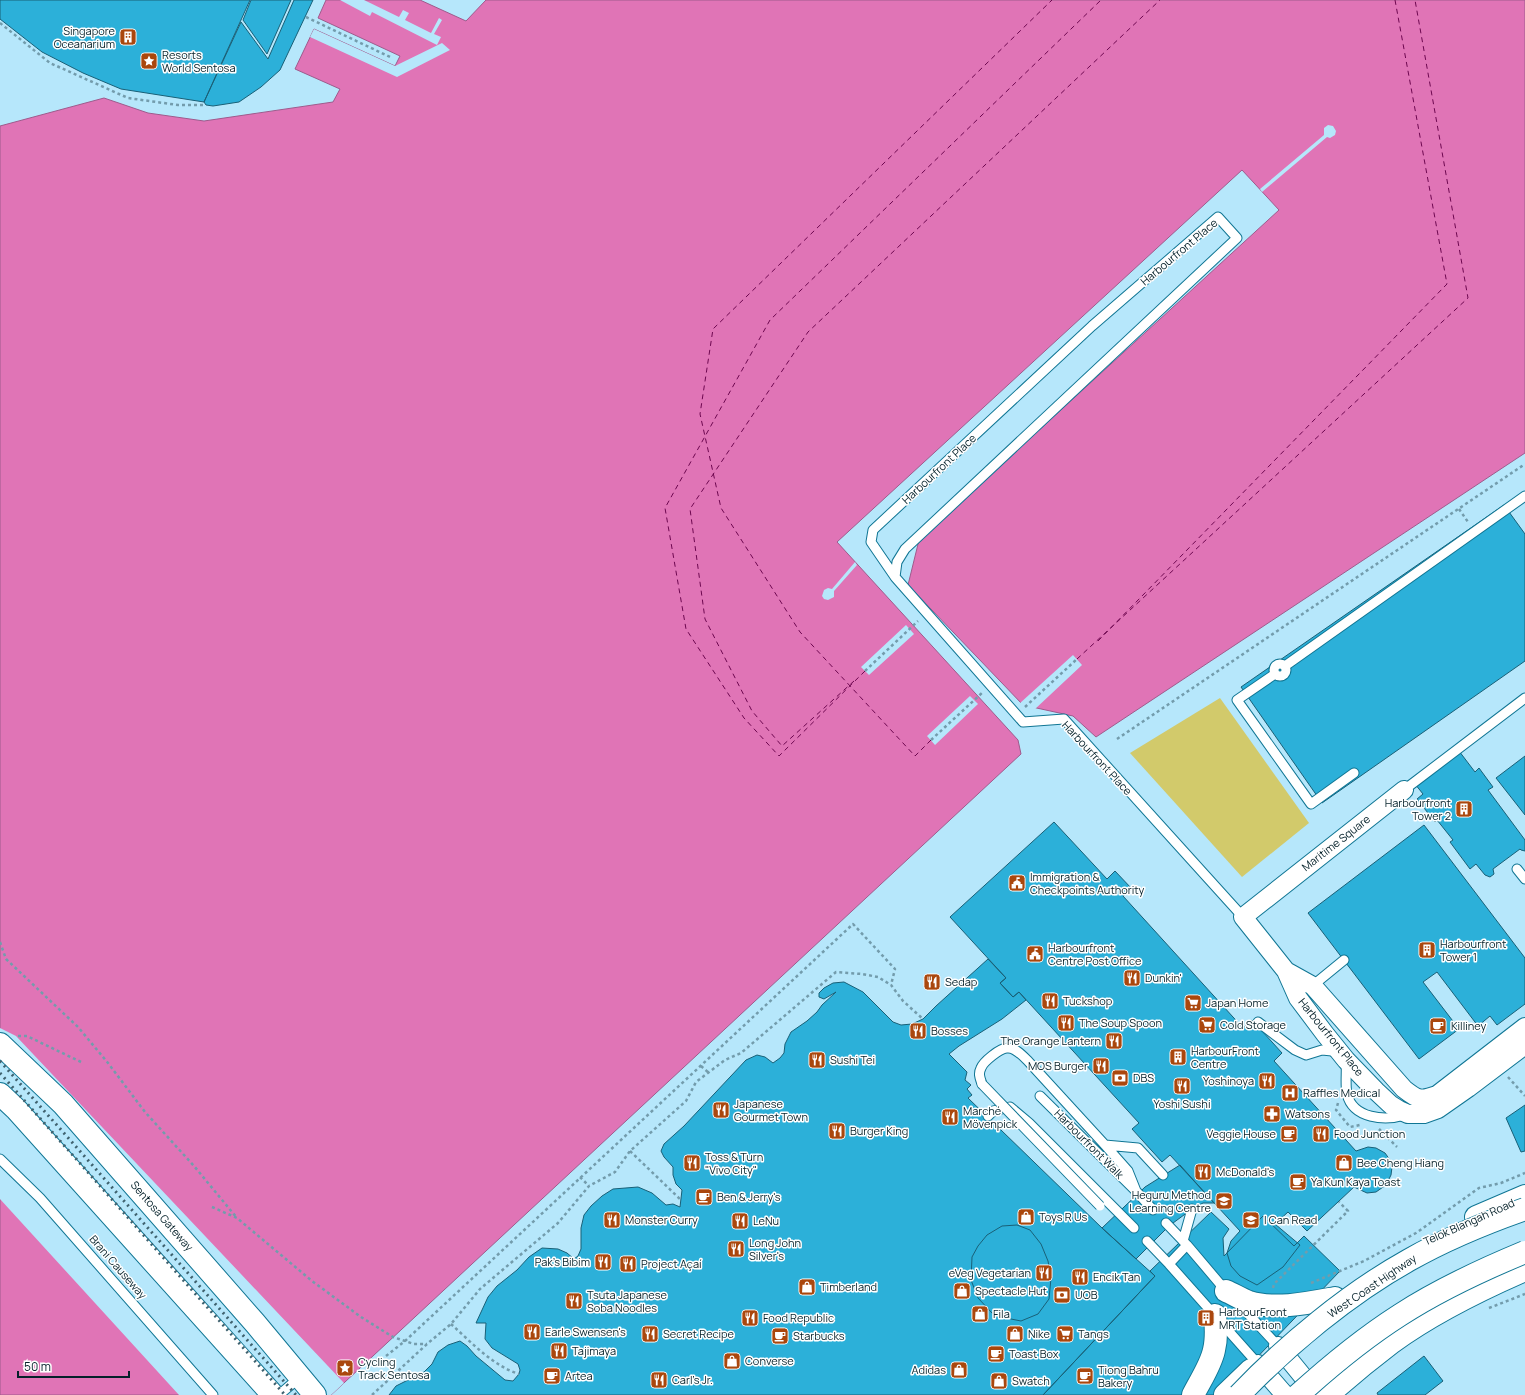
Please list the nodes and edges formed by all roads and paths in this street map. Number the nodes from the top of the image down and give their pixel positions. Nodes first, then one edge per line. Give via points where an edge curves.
1 (306, 17) dead end
2 (0, 23) edge
3 (390, 57) dead end
4 (204, 105) dead end
5 (1525, 464) edge
6 (1525, 496) edge
7 (1458, 509) junction
8 (1471, 528) dead end
9 (895, 577) junction
10 (918, 620) dead end
11 (1077, 660) dead end
12 (864, 671) dead end
13 (983, 692) dead end
14 (1525, 698) edge
15 (1021, 711) dead end
16 (1117, 739) dead end
17 (931, 740) dead end
18 (1354, 773) dead end
19 (1404, 790) joint
20 (1517, 869) dead end
21 (1525, 879) edge
22 (1243, 917) junction
23 (0, 942) edge
24 (1344, 960) dead end
25 (1286, 971) junction
26 (891, 984) junction
27 (1313, 986) junction
28 (1298, 998) junction
29 (923, 1019) dead end
30 (1258, 1022) dead end
31 (1525, 1026) edge
32 (8, 1040) edge
33 (1525, 1045) edge
34 (1345, 1057) junction
35 (81, 1062) dead end
36 (701, 1066) junction
37 (1513, 1072) dead end
38 (709, 1073) junction
39 (0, 1094) edge
40 (1040, 1096) dead end
41 (1525, 1096) edge
42 (1408, 1114) junction
43 (988, 1116) dead end
44 (1106, 1145) junction
45 (630, 1151) junction
46 (0, 1159) edge
47 (1525, 1173) edge
48 (1162, 1175) dead end
49 (580, 1177) junction
50 (589, 1186) junction
51 (1136, 1191) junction
52 (1525, 1196) edge
53 (681, 1200) dead end
54 (1339, 1202) dead end
55 (212, 1207) dead end
56 (1192, 1209) dead end
57 (1525, 1209) edge
58 (1154, 1210) dead end
59 (237, 1218) junction
60 (1126, 1220) junction
61 (1166, 1223) dead end
62 (1134, 1228) dead end
63 (1147, 1241) dead end
64 (1185, 1243) junction
65 (1525, 1252) edge
66 (1169, 1264) junction
67 (1525, 1270) edge
68 (1307, 1284) dead end
69 (1273, 1290) dead end
70 (1226, 1291) junction
71 (1335, 1298) junction
72 (1215, 1315) junction
73 (451, 1324) junction
74 (405, 1341) junction
75 (427, 1344) junction
76 (1278, 1346) junction
77 (386, 1356) dead end
78 (1258, 1364) junction
79 (519, 1374) dead end
80 (300, 1377) junction
81 (1344, 1386) edge
82 (213, 1395) edge
83 (272, 1395) edge
84 (279, 1395) edge
85 (315, 1395) edge
86 (372, 1395) edge
87 (1193, 1395) edge
88 (1225, 1395) edge
89 (1238, 1395) edge
90 (1285, 1395) edge
91 (1298, 1395) edge
92 (1318, 1395) edge
93 (1328, 1395) edge

1 - 3 path
2 - 4 path via 50,63 128,98 178,105
5 - 7 path
6 - 18 lane via 1285,666 1279,663 1276,665 1273,671 1275,674 1238,700 1311,804
7 - 8 path
7 - 16 path
9 - 9 lane, Harbourfront Place via 871,542 872,530 1092,326 1218,217 1237,238 905,549 897,562
9 - 22 lane, Harbourfront Place via 1023,722 1064,719
10 - 12 path
11 - 15 path
13 - 17 path
14 - 19 lane, Maritime Square
19 - 22 street, Maritime Square
20 - 21 lane
22 - 25 street, Harbourfront Place
23 - 59 path via 6,959 78,1027 145,1112
24 - 27 lane
25 - 27 street, Harbourfront Place
25 - 28 street, Harbourfront Place
26 - 29 path via 903,1001
26 - 36 path via 896,969 853,924
26 - 38 path via 878,977 836,972 741,1053 725,1060
27 - 28 lane
27 - 31 street, Harbourfront Place via 1404,1089 1414,1097 1424,1100 1437,1095
28 - 34 street, Harbourfront Place
30 - 34 lane via 1295,1050 1306,1055 1322,1050
32 - 35 path via 27,1036
32 - 80 main road, Sentosa Gateway
33 - 42 street via 1438,1109 1424,1114
34 - 42 street, Harbourfront Place via 1391,1105
34 - 42 lane via 1347,1094 1356,1109 1377,1118 1396,1118
36 - 38 path
36 - 49 path
37 - 41 path via 1506,1075
38 - 45 path via 696,1082 686,1101
39 - 83 main road
40 - 51 lane, Harbourfront Walk
43 - 60 lane via 993,1111 1010,1107
44 - 48 lane via 1138,1148
44 - 51 lane via 1128,1171
44 - 60 lane, bridge via 1018,1051 1008,1047 999,1050 981,1067 979,1075 982,1084 1100,1206
45 - 50 path via 614,1172
45 - 53 path
46 - 82 lane, Brani Causeway via 45,1204
47 - 68 path via 1501,1184 1479,1188 1416,1233 1364,1261
49 - 50 path
49 - 74 path
50 - 73 path via 558,1223 480,1289
51 - 58 lane, Harbourfront Walk
52 - 71 main road, Telok Blangah Road via 1438,1234 1371,1272
54 - 69 path via 1348,1212 1274,1284
55 - 59 path
56 - 64 lane
57 - 89 main road, West Coast Highway, bridge via 1477,1226 1408,1260 1342,1303 1297,1340
59 - 74 path via 312,1281 361,1317 393,1337
60 - 62 lane
61 - 64 lane
63 - 66 lane
64 - 66 lane
64 - 70 lane
65 - 91 main road, bridge via 1467,1278 1401,1314 1326,1369
66 - 72 lane
67 - 81 main road via 1476,1293 1412,1329 1391,1343
70 - 71 main road via 1248,1302 1264,1304 1294,1305
70 - 76 lane
71 - 76 main road, Telok Blangah Road
72 - 78 lane
72 - 87 main road via 1214,1349
73 - 75 path
73 - 79 path via 490,1358 509,1371
74 - 75 path
74 - 77 path
75 - 86 path
76 - 78 main road, Telok Blangah Road
76 - 92 street
78 - 88 main road, Telok Blangah Road
78 - 90 street
80 - 84 lane
80 - 85 main road, Sentosa Gateway
81 - 93 main road

